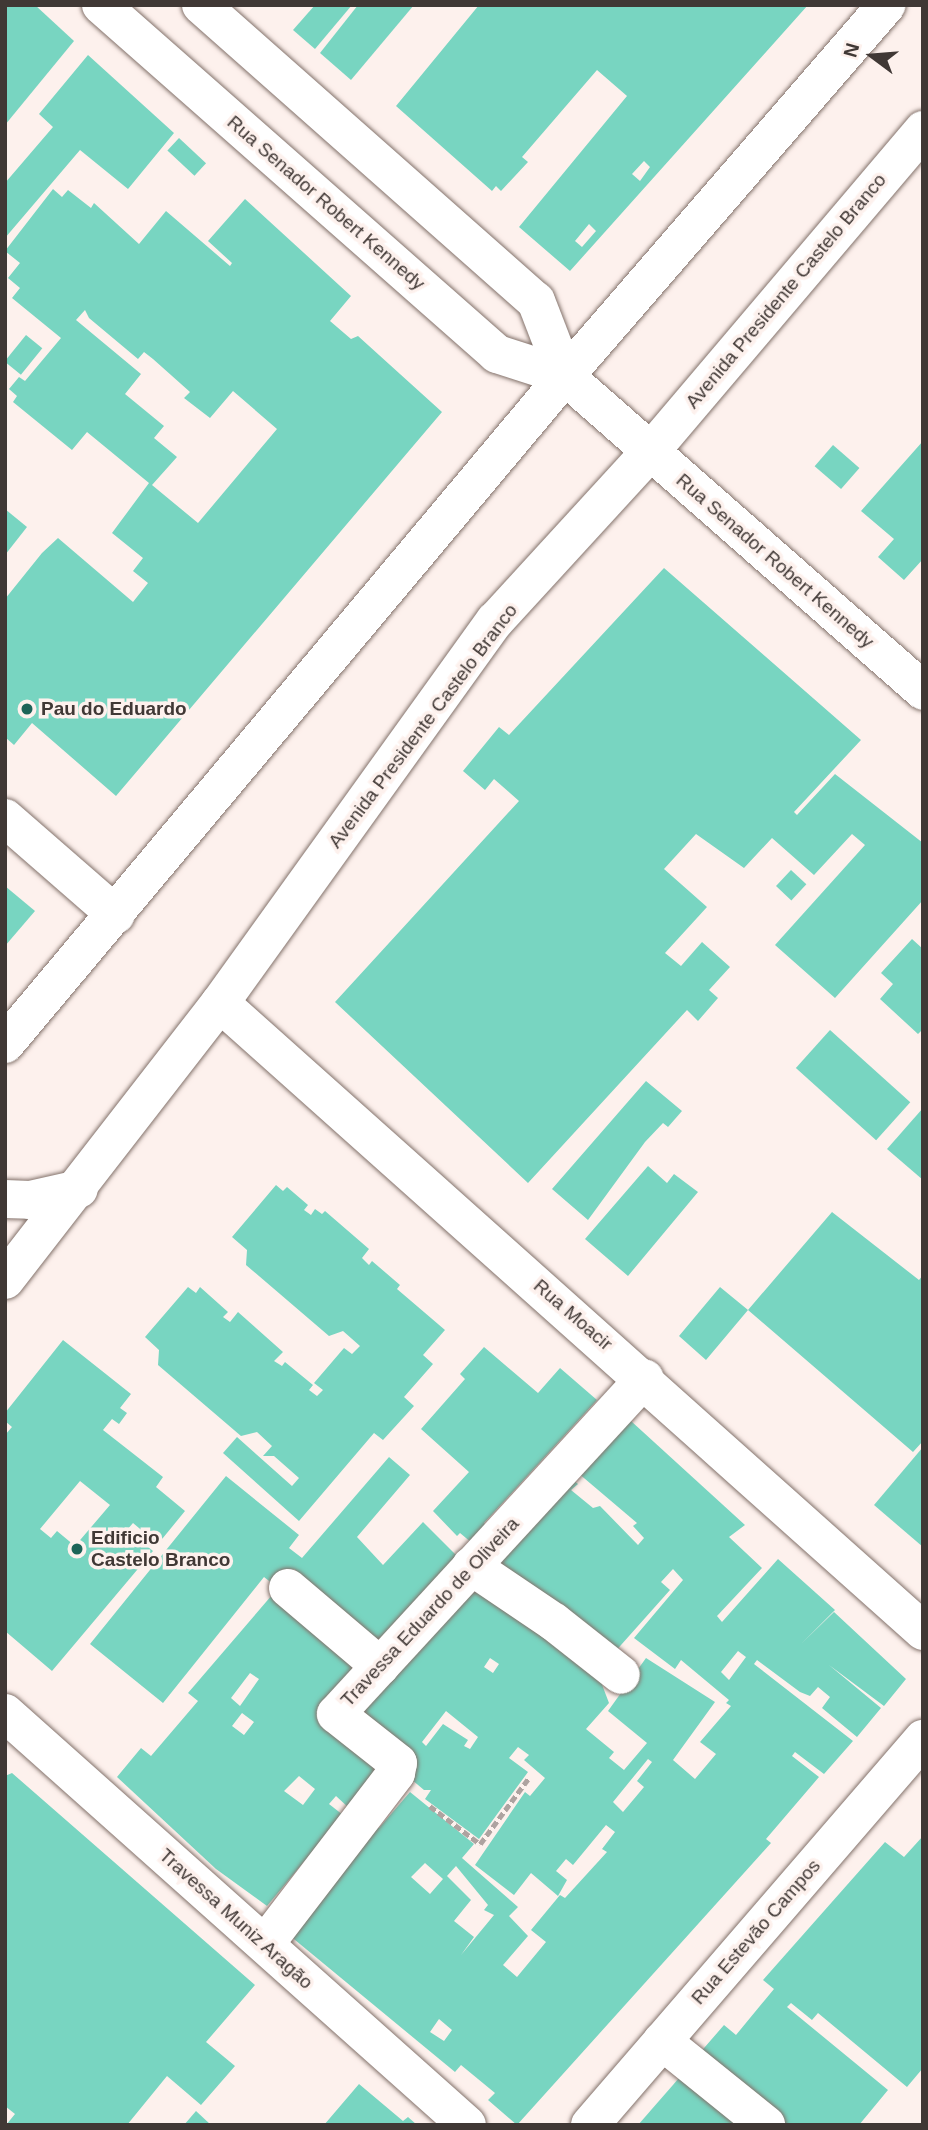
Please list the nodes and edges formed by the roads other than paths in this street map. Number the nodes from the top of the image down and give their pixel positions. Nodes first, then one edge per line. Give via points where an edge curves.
1 (101, 5) edge
2 (201, 5) edge
3 (886, 5) edge
4 (923, 130) edge
5 (565, 376) junction
6 (651, 451) junction
7 (923, 691) edge
8 (5, 818) edge
9 (116, 915) junction
10 (220, 1003) junction
11 (5, 1044) edge
12 (79, 1189) junction
13 (5, 1199) edge
14 (5, 1280) edge
15 (645, 1378) junction
16 (471, 1566) junction
17 (288, 1588) dead end
18 (923, 1631) edge
19 (380, 1666) junction
20 (621, 1675) dead end
21 (5, 1713) edge
22 (923, 1739) edge
23 (265, 1944) junction
24 (662, 2041) junction
25 (467, 2125) edge
26 (590, 2125) edge
27 (766, 2125) edge

1 - 5 street, Rua Senador Robert Kennedy via 497,354
2 - 5 street, Rua Senador Robert Kennedy via 536,301
3 - 5 street
4 - 6 street, Avenida Presidente Castelo Branco
5 - 6 street, Rua Senador Robert Kennedy
5 - 9 street
6 - 7 street, Rua Senador Robert Kennedy
6 - 10 street, Avenida Presidente Castelo Branco via 495,621
8 - 9 street
9 - 11 street
10 - 12 street, Avenida Presidente Castelo Branco
10 - 15 street, Rua Moacir
12 - 13 street via 30,1200
12 - 14 street, Avenida Presidente Castelo Branco
15 - 16 street, Travessa Eduardo de Oliveira
15 - 18 street, Rua Moacir
16 - 19 street, Travessa Eduardo de Oliveira
16 - 20 street
17 - 19 street
19 - 23 street, Travessa Eduardo de Oliveira via 336,1714 398,1763 393,1777
21 - 23 street, Travessa Muniz Aragão
22 - 24 street, Rua Estevão Campos
23 - 25 street, Travessa Muniz Aragão
24 - 26 street, Rua Estevão Campos
24 - 27 street

